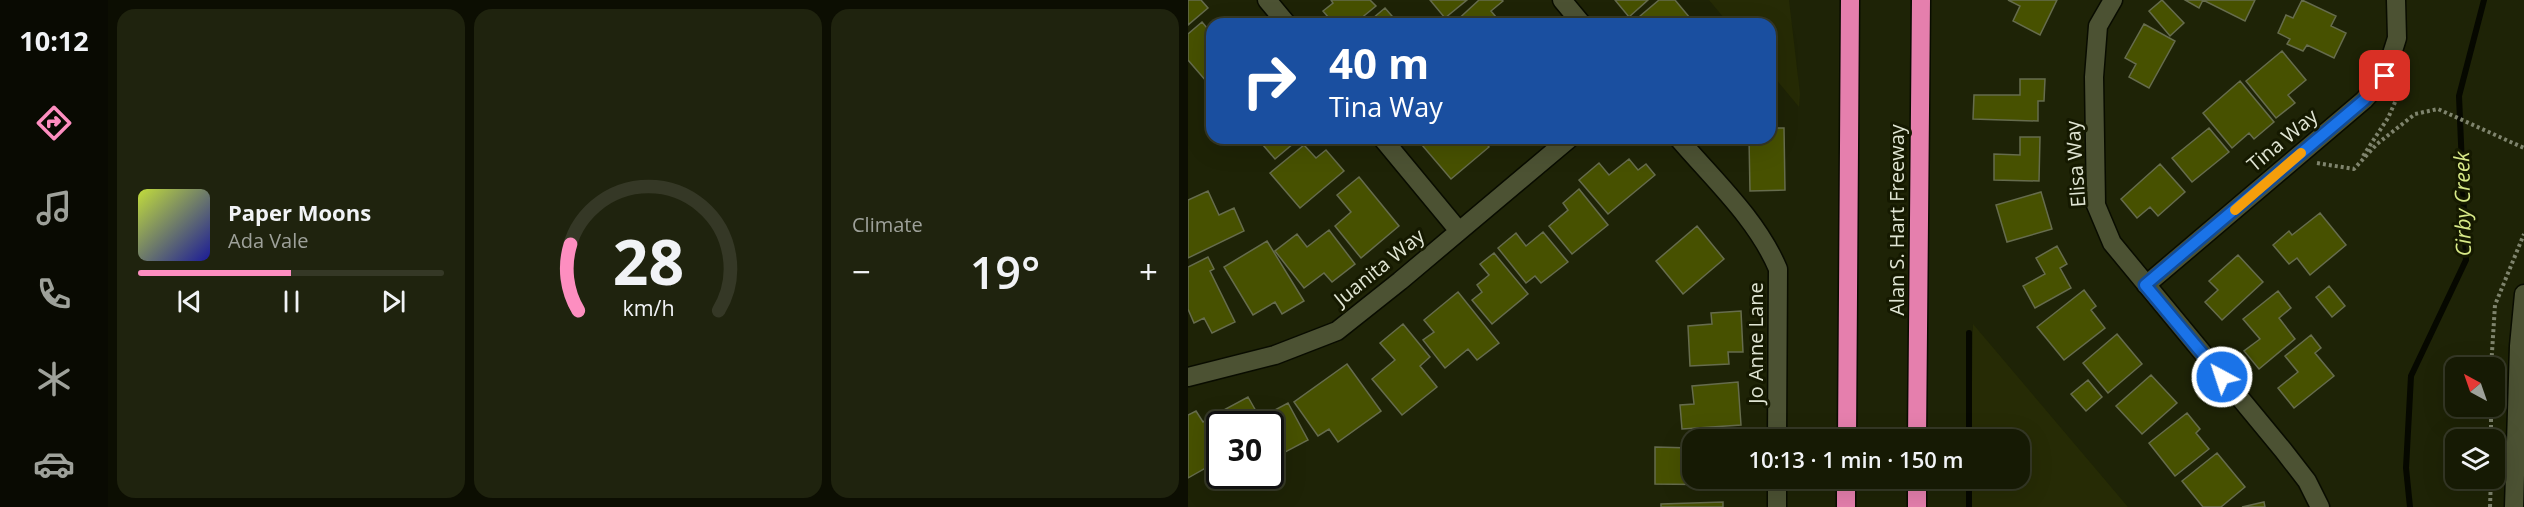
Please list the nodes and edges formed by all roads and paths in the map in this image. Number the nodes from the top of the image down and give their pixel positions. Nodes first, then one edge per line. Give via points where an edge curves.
1 (1267, 0) edge
2 (1562, 0) edge
3 (1850, 0) edge
4 (1921, 0) edge
5 (2113, 0) edge
6 (2396, 0) edge
7 (1282, 18) edge
8 (1577, 18) edge
9 (1387, 144) edge
10 (1563, 144) edge
11 (1683, 144) edge
12 (2524, 148) edge
13 (2300, 154) junction
14 (1459, 231) junction
15 (2524, 234) edge
16 (2145, 285) junction
17 (2524, 294) edge
18 (2492, 357) edge
19 (1189, 375) edge
20 (1778, 429) edge
21 (1847, 429) edge
22 (1917, 429) edge
23 (2521, 436) edge
24 (1777, 489) edge
25 (1846, 489) edge
26 (1917, 489) edge
27 (2491, 489) edge
28 (1777, 507) edge
29 (1846, 507) edge
30 (1917, 507) edge
31 (2320, 507) edge
32 (2490, 507) edge
33 (2514, 507) edge

1 - 7 street
2 - 8 street
3 - 21 highway
4 - 22 highway, Alan S. Hart Freeway
5 - 16 street, Elisa Way via 2098,26 2094,77 2097,205 2112,243
6 - 13 street, Tina Way via 2397,38 2385,76 2364,100
9 - 14 street
10 - 14 street, Juanita Way
11 - 20 street, Jo Anne Lane via 1756,229 1778,270
12 - 13 path via 2438,108 2415,114 2377,144 2354,169 2312,163
13 - 16 street, Tina Way
14 - 19 street, Juanita Way via 1337,331 1275,355
15 - 18 path via 2495,304
16 - 31 street, Elisa Way via 2283,450 2307,481
17 - 23 street via 2519,346
23 - 33 street
24 - 28 street
25 - 29 highway
26 - 30 highway
27 - 32 path

